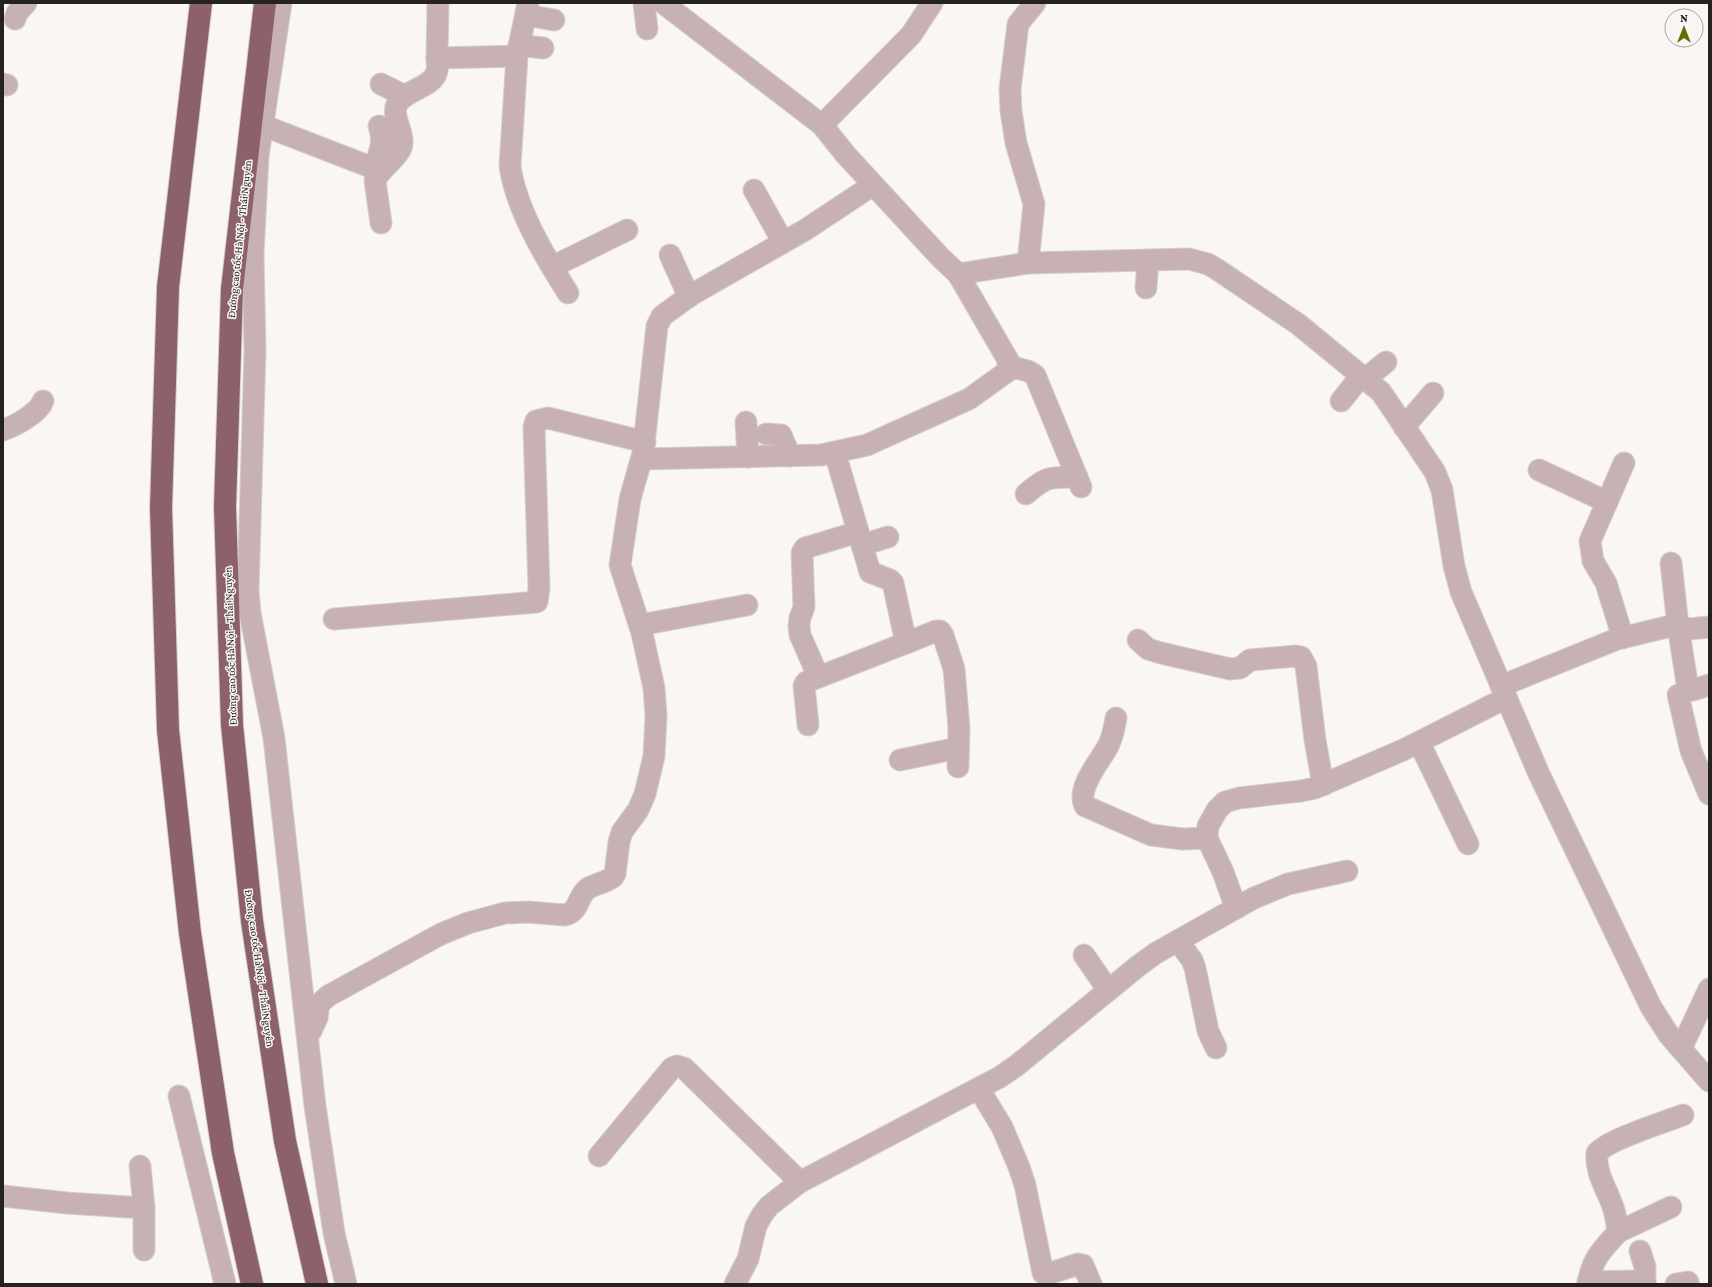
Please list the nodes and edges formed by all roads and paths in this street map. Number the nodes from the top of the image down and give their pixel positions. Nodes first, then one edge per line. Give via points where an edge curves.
1 (201, 3) edge
2 (265, 3) edge
3 (281, 3) edge
4 (438, 3) edge
5 (644, 3) edge
6 (663, 3) edge
7 (932, 3) edge
8 (1035, 3) edge
9 (527, 9) edge
10 (554, 20) dead end
11 (647, 29) dead end
12 (543, 48) dead end
13 (518, 51) junction
14 (437, 58) junction
15 (381, 84) dead end
16 (405, 96) junction
17 (262, 125) junction
18 (822, 125) junction
19 (379, 126) dead end
20 (377, 170) junction
21 (873, 185) junction
22 (754, 190) dead end
23 (380, 223) dead end
24 (627, 230) dead end
25 (783, 242) junction
26 (670, 255) dead end
27 (1148, 260) junction
28 (1028, 263) junction
29 (552, 267) junction
30 (958, 274) junction
31 (1146, 288) dead end
32 (568, 293) dead end
33 (689, 297) junction
34 (1386, 362) dead end
35 (1009, 366) junction
36 (1363, 377) junction
37 (1433, 393) dead end
38 (42, 401) dead end
39 (1341, 401) dead end
40 (746, 422) dead end
41 (1404, 427) junction
42 (3, 430) edge
43 (766, 434) dead end
44 (643, 451) junction
45 (835, 452) junction
46 (790, 456) junction
47 (748, 457) junction
48 (1624, 463) dead end
49 (1539, 470) dead end
50 (1026, 494) dead end
51 (1607, 502) junction
52 (888, 537) dead end
53 (860, 539) junction
54 (1671, 563) dead end
55 (747, 605) dead end
56 (334, 619) dead end
57 (640, 625) junction
58 (1678, 626) junction
59 (1709, 627) edge
60 (1623, 638) junction
61 (1138, 640) dead end
62 (906, 643) junction
63 (818, 676) junction
64 (1700, 688) edge
65 (1504, 692) junction
66 (1116, 718) dead end
67 (808, 725) dead end
68 (1419, 742) junction
69 (900, 760) dead end
70 (1323, 785) junction
71 (1709, 794) edge
72 (1207, 838) junction
73 (1468, 844) dead end
74 (1347, 871) dead end
75 (1236, 908) junction
76 (1178, 941) junction
77 (1084, 955) dead end
78 (1709, 989) edge
79 (1108, 990) junction
80 (308, 1035) junction
81 (1216, 1048) dead end
82 (1681, 1049) junction
83 (1709, 1081) edge
84 (979, 1089) junction
85 (179, 1096) dead end
86 (1683, 1115) dead end
87 (599, 1156) dead end
88 (140, 1166) dead end
89 (800, 1182) junction
90 (3, 1196) edge
91 (1671, 1207) dead end
92 (144, 1208) junction
93 (1618, 1232) junction
94 (144, 1250) dead end
95 (1640, 1251) dead end
96 (1588, 1283) edge
97 (1645, 1283) edge
98 (225, 1284) edge
99 (252, 1284) edge
100 (317, 1284) edge
101 (346, 1284) edge
102 (734, 1284) edge
103 (1091, 1284) edge

1 - 99 highway via 168,288 161,508 168,730 190,933 223,1153
2 - 100 highway, Đường cao tốc Hà Nội - Thái Nguyên via 232,289 225,507 232,725 252,922 280,1110
3 - 17 street
4 - 14 street
5 - 11 street
6 - 18 street
7 - 18 street via 911,35
8 - 28 street via 1018,24 1010,89 1016,143 1034,204
9 - 10 street
9 - 13 street
12 - 13 street
13 - 14 street
13 - 29 street via 510,166 512,184 541,250
14 - 16 street via 437,71 433,79
15 - 16 street
16 - 20 street via 396,107 402,144 400,150
17 - 20 street
17 - 80 street via 253,254 255,350 248,591 274,738
18 - 21 street
19 - 20 street via 383,138
20 - 23 street via 375,181
21 - 25 street
21 - 30 street
22 - 25 street
24 - 29 street
25 - 33 street
26 - 33 street
27 - 28 street
27 - 31 street
27 - 36 street via 1189,259 1208,264 1298,324
28 - 30 street
29 - 32 street
30 - 35 street via 1008,360
33 - 44 street via 662,316 657,326
34 - 36 street
35 - 45 street via 1008,371 970,400 867,445
35 - 50 street via 1034,375 1079,482 1056,477 1046,479
36 - 39 street
36 - 41 street via 1381,392
37 - 41 street
38 - 42 street via 40,407 24,419
40 - 47 street
41 - 65 street via 1435,472 1442,490 1454,566 1461,592
43 - 46 street via 781,435
44 - 47 street
44 - 56 street via 548,418 536,421 534,427 539,588 537,602
44 - 57 street via 630,499 620,565
45 - 46 street
45 - 53 street
46 - 47 street
48 - 51 street
49 - 51 street
51 - 60 street via 1590,541 1590,552 1606,583
52 - 53 street
53 - 62 street via 870,572 893,583
53 - 63 street via 805,548 802,553 804,607 800,618 800,635
54 - 58 street
55 - 57 street
57 - 80 street via 654,688 654,756 645,794 638,810 622,832 613,877 586,890 576,910 571,914 505,913 468,923 441,934 322,1000 314,1026
58 - 59 street via 1689,629
58 - 60 street
58 - 64 street via 1688,689
60 - 65 street
61 - 70 street via 1148,649 1230,669 1240,668 1250,660 1301,657 1306,666
62 - 63 street
62 - 69 street via 936,630 943,635 954,669 959,728 958,758
63 - 67 street via 806,682 804,686
64 - 71 street via 1678,695 1692,751
65 - 68 street
65 - 82 street via 1539,774 1651,1007
66 - 72 street via 1112,737 1083,795 1082,801 1085,806 1151,835 1183,839
68 - 70 street
68 - 73 street
70 - 72 street via 1301,791 1226,802 1211,820
72 - 75 street
74 - 75 street via 1288,884
75 - 76 street
76 - 79 street via 1156,953
76 - 81 street via 1195,968 1208,1031
77 - 79 street
78 - 82 street
79 - 84 street via 1016,1066
80 - 101 street via 326,1184
82 - 83 street
84 - 89 street
84 - 103 street via 1002,1127 1025,1184 1043,1273 1083,1265
85 - 98 street
86 - 93 street via 1613,1142 1600,1148 1597,1153 1598,1169 1617,1218
87 - 89 street via 672,1068 677,1066 684,1068 694,1077
88 - 92 street
89 - 102 street via 769,1206 762,1215 756,1226 748,1259
90 - 92 street
91 - 93 street
92 - 94 street
93 - 96 street via 1596,1257
95 - 97 street via 1645,1267
96 - 97 street

